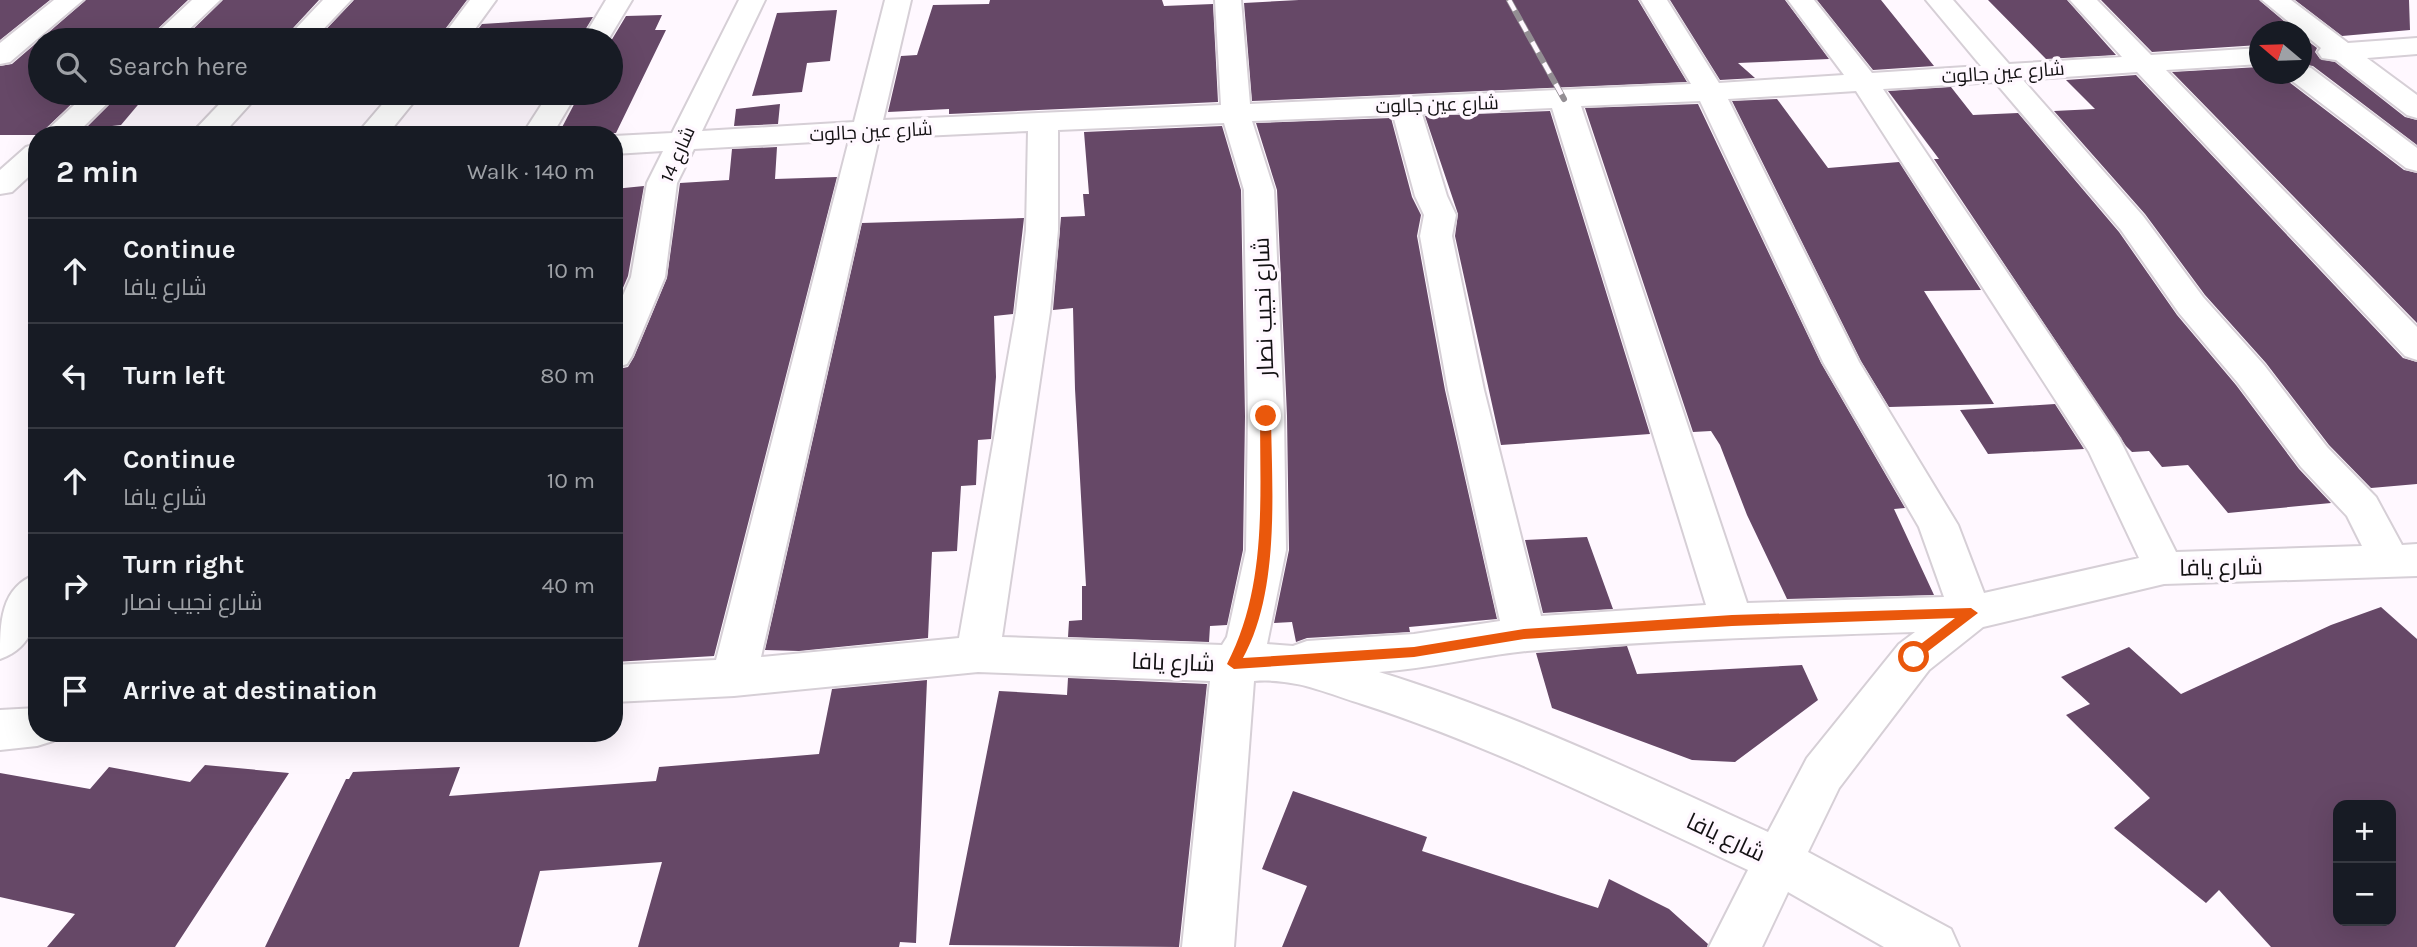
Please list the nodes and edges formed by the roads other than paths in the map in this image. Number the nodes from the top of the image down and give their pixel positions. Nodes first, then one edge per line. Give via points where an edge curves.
1 (70, 0) edge
2 (207, 0) edge
3 (338, 0) edge
4 (482, 0) edge
5 (620, 0) edge
6 (752, 0) edge
7 (898, 0) edge
8 (1228, 0) edge
9 (1654, 0) edge
10 (1801, 0) edge
11 (1939, 0) edge
12 (2083, 0) edge
13 (2275, 0) edge
14 (34, 28) edge
15 (176, 28) edge
16 (310, 28) edge
17 (462, 28) edge
18 (602, 28) edge
19 (28, 33) edge
20 (2417, 46) edge
21 (2343, 51) junction
22 (2312, 53) edge
23 (0, 55) edge
24 (2249, 57) edge
25 (2145, 62) junction
26 (2000, 72) junction
27 (2312, 82) edge
28 (1865, 83) junction
29 (1710, 92) junction
30 (1564, 99) junction
31 (91, 105) edge
32 (234, 105) edge
33 (397, 105) edge
34 (556, 105) edge
35 (1405, 105) junction
36 (2417, 109) edge
37 (1236, 115) junction
38 (1043, 123) junction
39 (67, 126) edge
40 (214, 126) edge
41 (379, 126) edge
42 (543, 126) edge
43 (867, 130) junction
44 (681, 141) junction
45 (623, 144) edge
46 (28, 161) edge
47 (2417, 162) edge
48 (28, 183) edge
49 (0, 185) edge
50 (623, 335) edge
51 (2417, 348) edge
52 (2404, 561) edge
53 (2164, 568) junction
54 (28, 602) edge
55 (1971, 613) junction
56 (1732, 621) junction
57 (1524, 634) junction
58 (0, 640) edge
59 (978, 654) junction
60 (1284, 661) junction
61 (1234, 664) junction
62 (734, 678) junction
63 (623, 684) edge
64 (28, 728) edge
65 (0, 730) edge
66 (1777, 860) junction
67 (1208, 947) edge
68 (1735, 947) edge
69 (1933, 947) edge

1 - 14 street
2 - 15 street
3 - 16 street
4 - 17 street
5 - 18 street
6 - 44 street, شارع 14
7 - 43 street
8 - 37 street, شارع نجيب نصار
9 - 29 street
10 - 28 street
11 - 26 street
12 - 25 street
13 - 21 street
19 - 23 street
20 - 21 street
21 - 22 street
21 - 36 street
24 - 25 street, شارع عين جالوت
25 - 26 street, شارع عين جالوت
25 - 51 street
26 - 28 street, شارع عين جالوت
26 - 52 street via 2132,223 2191,305
27 - 47 street
28 - 29 street, شارع عين جالوت
28 - 53 street via 2106,448
29 - 30 street, شارع عين جالوت
29 - 55 street via 1841,362 1938,525
30 - 35 street, شارع عين جالوت
30 - 56 street via 1606,218
31 - 39 street
32 - 40 street
33 - 41 street
34 - 42 street
35 - 37 street, شارع عين جالوت
35 - 57 street via 1440,215 1436,236 1466,390
37 - 38 street, شارع عين جالوت
37 - 61 street, شارع نجيب نصار via 1259,190 1266,550 1248,639
38 - 43 street, شارع عين جالوت
38 - 59 street via 1042,230 1033,312
43 - 44 street, شارع عين جالوت
43 - 62 street
44 - 45 street, شارع عين جالوت
44 - 50 street, شارع 14 via 662,183 648,278
46 - 49 street
48 - 49 street
52 - 53 street, شارع يافا
53 - 55 street, شارع يافا
54 - 58 street
55 - 56 street
55 - 66 street, شارع يافا via 1914,657 1874,706 1824,773
56 - 57 street
57 - 60 street via 1414,652
59 - 61 street, شارع يافا
59 - 62 street, شارع يافا
60 - 61 street, شارع يافا
60 - 66 street, شارع يافا via 1418,702 1591,774
61 - 67 street, شارع نجيب نصار
62 - 63 street, شارع يافا
64 - 65 street
66 - 68 street
66 - 69 street, شارع يافا

